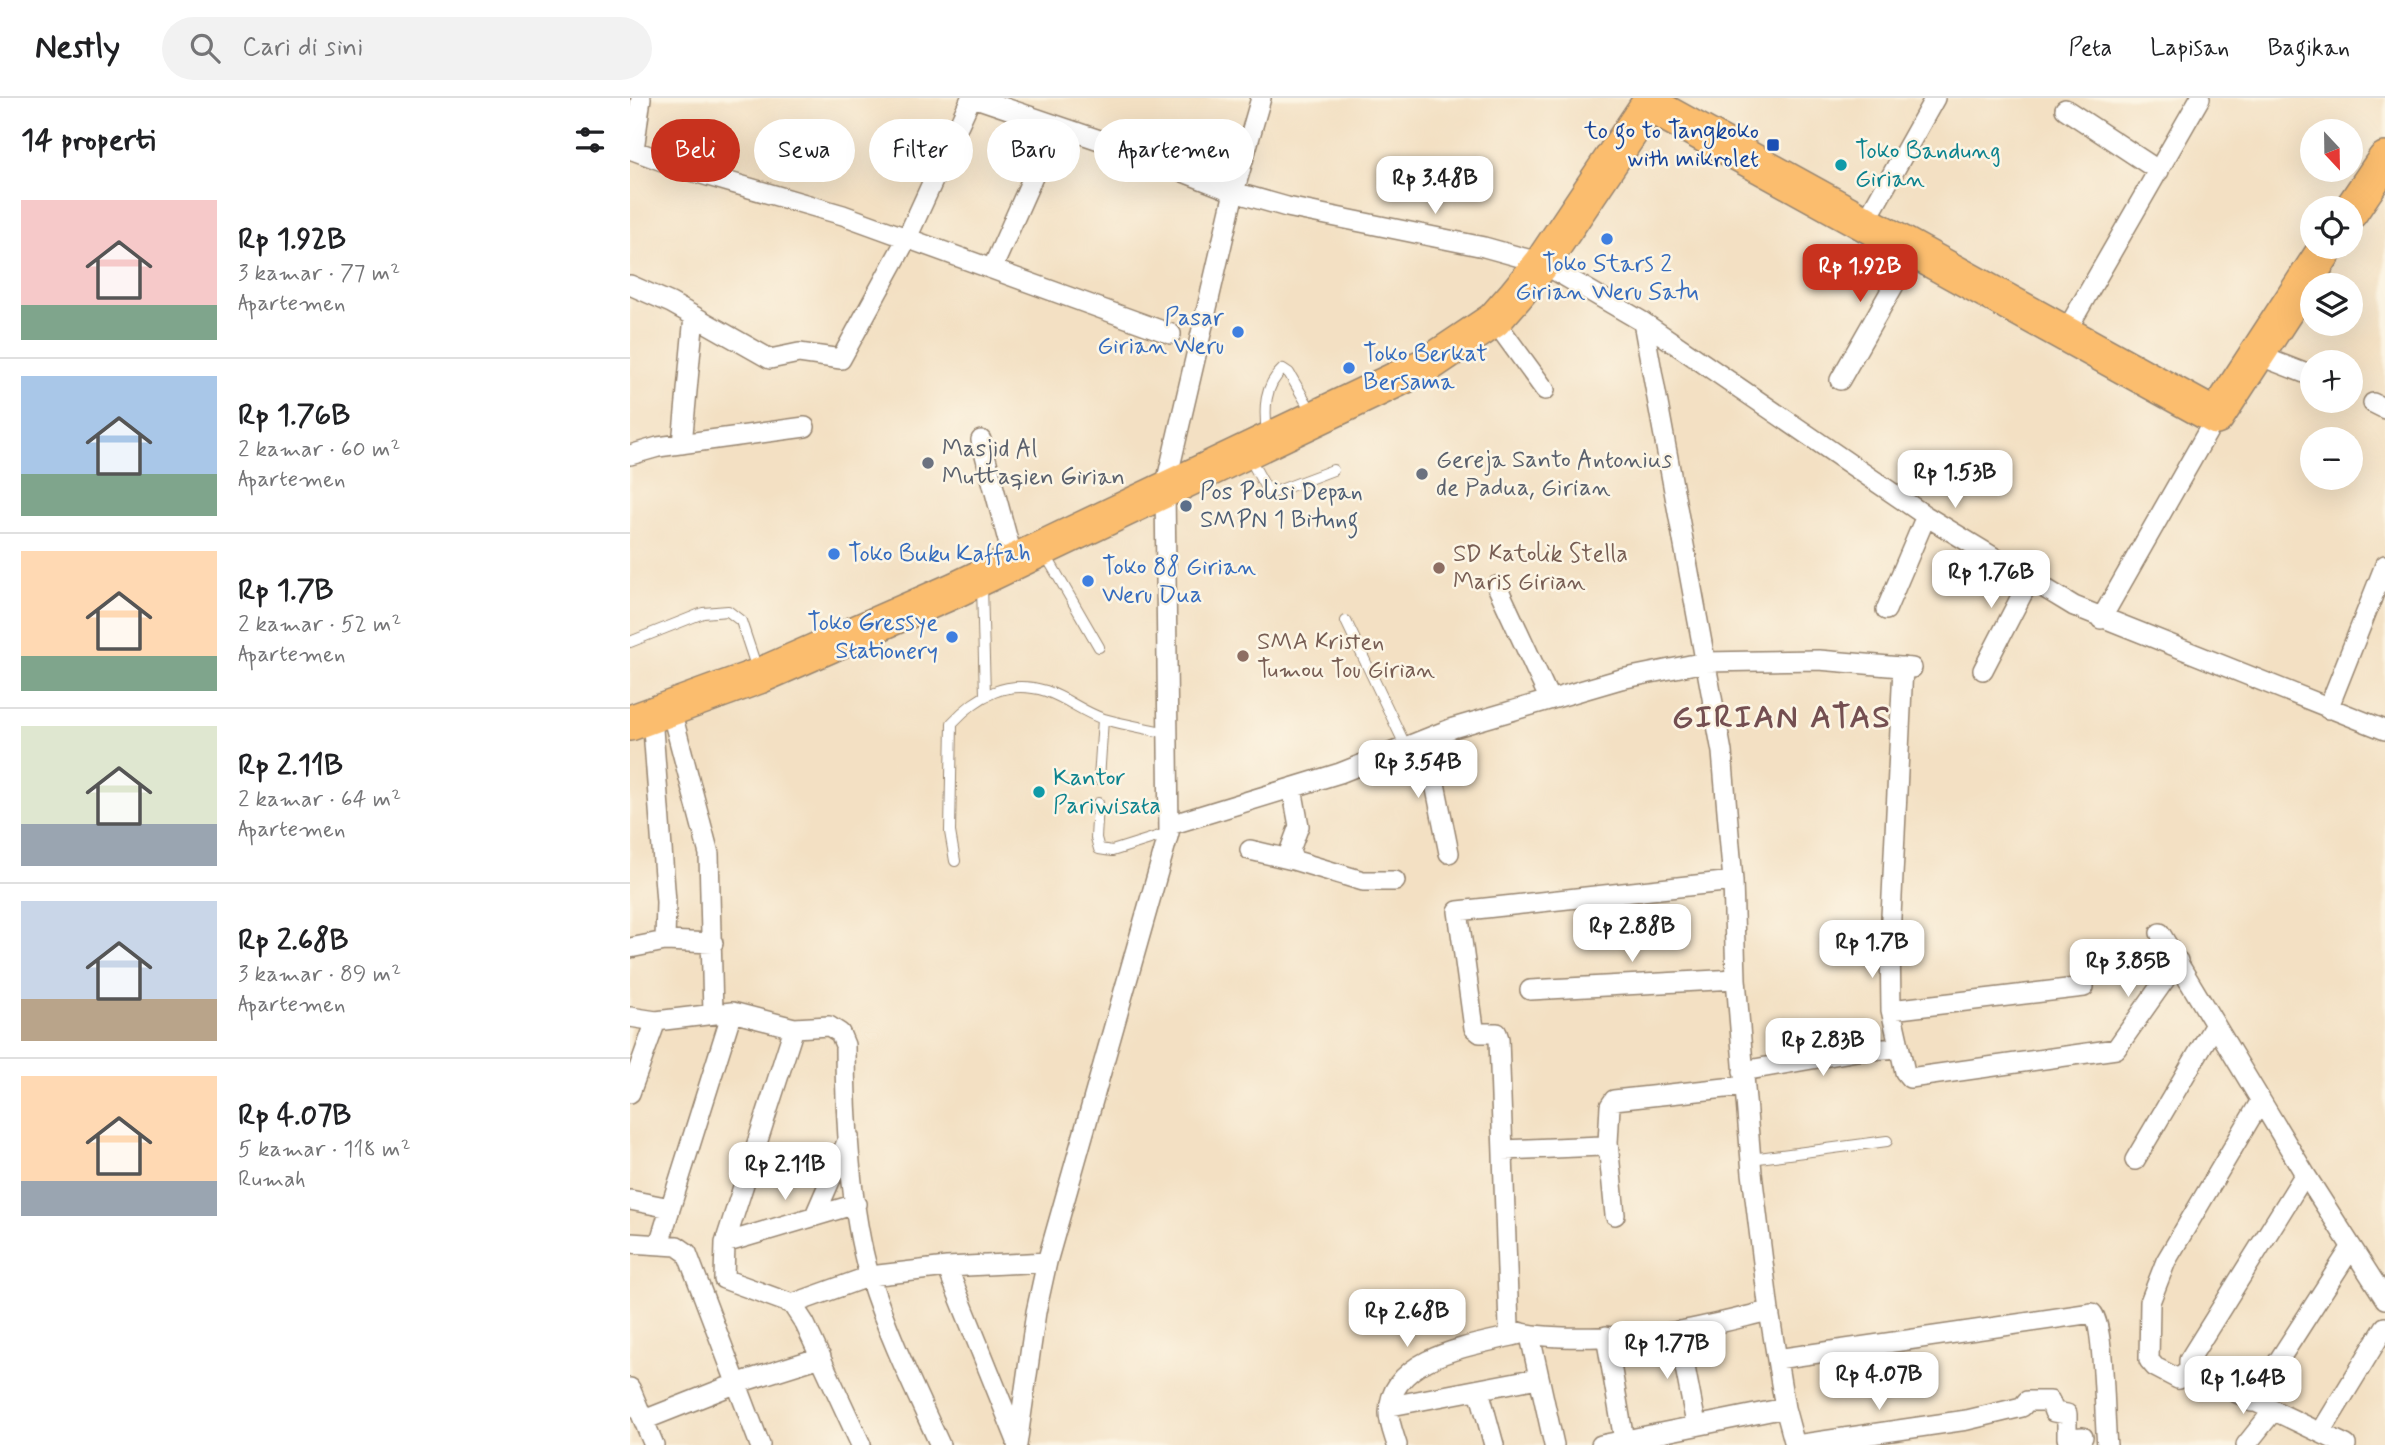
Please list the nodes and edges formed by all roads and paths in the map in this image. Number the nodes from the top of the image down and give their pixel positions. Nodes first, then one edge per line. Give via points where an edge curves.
1 (641, 98) edge
2 (974, 98) edge
3 (1261, 98) edge
4 (1935, 98) edge
5 (2200, 98) edge
6 (1647, 100) edge
7 (2065, 109) dead end
8 (632, 150) edge
9 (2385, 160) edge
10 (2159, 170) junction
11 (1031, 182) edge
12 (1234, 192) junction
13 (2361, 196) edge
14 (1866, 221) junction
15 (906, 240) junction
16 (1915, 248) junction
17 (2319, 259) edge
18 (1542, 263) junction
19 (992, 269) junction
20 (630, 285) edge
21 (694, 316) junction
22 (1494, 320) junction
23 (1643, 322) junction
24 (2065, 333) junction
25 (1171, 334) dead end
26 (2255, 354) junction
27 (2300, 371) edge
28 (1840, 380) dead end
29 (1545, 390) dead end
30 (1315, 417) junction
31 (2216, 417) junction
32 (805, 427) dead end
33 (981, 439) dead end
34 (682, 444) junction
35 (1257, 445) junction
36 (630, 455) edge
37 (1334, 470) dead end
38 (1164, 488) junction
39 (1926, 516) junction
40 (1028, 556) junction
41 (2385, 565) edge
42 (982, 578) junction
43 (2029, 581) junction
44 (1497, 586) dead end
45 (1886, 610) dead end
46 (2101, 619) junction
47 (1346, 621) dead end
48 (630, 642) edge
49 (1099, 647) dead end
50 (1705, 662) junction
51 (1983, 670) dead end
52 (760, 676) junction
53 (985, 695) junction
54 (1549, 698) junction
55 (2328, 709) junction
56 (651, 716) edge
57 (1102, 719) junction
58 (2385, 730) edge
59 (1167, 733) junction
60 (1426, 739) junction
61 (1406, 747) junction
62 (1099, 779) dead end
63 (1292, 788) junction
64 (1098, 803) dead end
65 (1169, 829) junction
66 (1250, 850) dead end
67 (1449, 853) dead end
68 (1293, 860) junction
69 (955, 861) dead end
70 (1395, 881) dead end
71 (1733, 881) junction
72 (2160, 933) dead end
73 (665, 942) junction
74 (713, 943) junction
75 (630, 948) edge
76 (2178, 961) junction
77 (1736, 979) junction
78 (2084, 987) dead end
79 (1531, 990) dead end
80 (1891, 1010) junction
81 (722, 1013) junction
82 (630, 1017) edge
83 (656, 1021) junction
84 (2214, 1026) junction
85 (794, 1028) junction
86 (1898, 1048) junction
87 (1743, 1079) junction
88 (630, 1093) edge
89 (2260, 1102) junction
90 (850, 1135) junction
91 (1886, 1141) dead end
92 (1608, 1143) junction
93 (1503, 1150) junction
94 (1751, 1159) junction
95 (2135, 1160) dead end
96 (2305, 1174) junction
97 (630, 1200) edge
98 (856, 1204) junction
99 (670, 1208) junction
100 (816, 1213) junction
101 (1615, 1215) dead end
102 (630, 1243) edge
103 (726, 1243) junction
104 (659, 1244) junction
105 (2351, 1248) junction
106 (1047, 1262) junction
107 (947, 1267) junction
108 (870, 1276) junction
109 (724, 1279) junction
110 (697, 1281) junction
111 (2385, 1299) edge
112 (792, 1304) junction
113 (1769, 1311) junction
114 (2385, 1326) edge
115 (1678, 1331) junction
116 (1525, 1335) junction
117 (1605, 1336) junction
118 (821, 1357) junction
119 (1777, 1359) junction
120 (2189, 1370) junction
121 (1538, 1378) junction
122 (735, 1384) junction
123 (630, 1388) edge
124 (1479, 1390) junction
125 (2252, 1402) junction
126 (1391, 1406) junction
127 (1785, 1408) junction
128 (2273, 1411) junction
129 (644, 1420) junction
130 (1696, 1424) junction
131 (2321, 1432) junction
132 (2083, 1437) dead end
133 (1624, 1440) junction
134 (1017, 1444) edge
135 (654, 1445) edge
136 (760, 1445) edge
137 (860, 1445) edge
138 (940, 1445) edge
139 (1396, 1445) edge
140 (1494, 1445) edge
141 (1554, 1445) edge
142 (1601, 1445) edge
143 (1795, 1445) edge
144 (2107, 1445) edge
145 (2246, 1445) edge
146 (2346, 1445) edge

1 - 8 street
2 - 12 street via 1120,147
2 - 15 street
3 - 12 street
4 - 14 street
5 - 10 street
6 - 14 highway
6 - 18 highway
7 - 10 street
8 - 15 street via 843,215
9 - 13 highway
10 - 24 street
11 - 19 street
12 - 18 street
12 - 38 street
14 - 16 highway
15 - 19 street
15 - 21 street via 841,359 799,353 770,359
16 - 24 highway
16 - 28 street
17 - 26 highway
18 - 22 highway
18 - 23 street
19 - 25 street
20 - 21 street
21 - 34 street
22 - 29 street
22 - 30 highway via 1427,365
23 - 39 street
23 - 50 street
24 - 31 highway
26 - 27 street
26 - 31 highway
30 - 35 highway
30 - 35 lane via 1290,373 1283,369 1270,384
31 - 46 street
32 - 34 street
33 - 40 street
34 - 36 street
35 - 37 lane via 1267,490 1272,493
35 - 38 highway
38 - 40 highway
38 - 59 street
39 - 43 street
39 - 45 street
40 - 42 highway
40 - 49 lane
41 - 55 street
42 - 52 highway
42 - 53 lane
43 - 46 street
43 - 51 street
44 - 54 street
46 - 55 street
47 - 61 lane
48 - 52 lane via 703,613 728,611 741,621
50 - 54 street
50 - 71 street via 1722,752
50 - 80 street via 1819,660 1908,668 1891,885
52 - 56 highway
53 - 57 lane via 1008,686 1046,691
53 - 69 lane via 952,723 950,832
54 - 60 street
55 - 58 street
56 - 73 street
56 - 74 street via 709,854
57 - 59 lane
57 - 62 lane
59 - 65 street
60 - 61 street
60 - 67 street
61 - 63 street
63 - 65 street
63 - 68 street via 1299,826 1290,850
64 - 65 lane via 1099,849 1112,851
65 - 106 street
66 - 68 street
68 - 70 street via 1363,881
71 - 77 street
71 - 93 street via 1458,911 1474,1028 1497,1033 1499,1039
72 - 76 street
73 - 74 street
73 - 75 street
74 - 81 street
76 - 84 street
76 - 86 street via 2116,1049 1917,1079 1905,1072
77 - 79 street
77 - 87 street
78 - 80 street
80 - 86 street
81 - 83 street
81 - 85 street
81 - 99 street
82 - 83 street
83 - 88 street
84 - 89 street
84 - 95 street
85 - 90 street via 829,1026 840,1033 845,1045
85 - 103 street
86 - 87 street via 1857,1051
87 - 92 street via 1614,1100
87 - 94 street
89 - 96 street
89 - 120 street via 2166,1261 2150,1302 2150,1360 2178,1379
90 - 98 street
90 - 100 street
91 - 94 lane
92 - 93 street
92 - 101 street
93 - 116 street via 1508,1322 1513,1332
94 - 113 street
96 - 105 street
96 - 120 street via 2189,1360
97 - 99 street
98 - 100 street
98 - 108 street
99 - 104 street
100 - 103 street
102 - 104 street
103 - 109 street
104 - 110 street via 683,1248
105 - 111 street
105 - 125 street
106 - 107 street
106 - 134 street
107 - 108 street
107 - 134 street
108 - 112 street
108 - 138 street
109 - 110 street
109 - 112 street
110 - 122 street
112 - 118 street
113 - 115 street
113 - 119 street
114 - 131 street
115 - 117 street
115 - 130 street
116 - 117 street
116 - 121 street
116 - 126 street via 1423,1362 1402,1382
117 - 133 street
118 - 122 street
118 - 137 street
119 - 127 street
119 - 144 street via 2092,1313 2101,1341
120 - 125 street
121 - 124 street
121 - 141 street
122 - 129 street
122 - 136 street
123 - 129 street
124 - 126 street
124 - 140 street
125 - 128 street
126 - 139 street
127 - 130 street
127 - 143 street
128 - 131 street
128 - 145 street
129 - 135 street
130 - 133 street
131 - 146 street
132 - 143 street via 2067,1438 2067,1413 2054,1412 2050,1401 2027,1401 2022,1407 1967,1420
133 - 142 street

